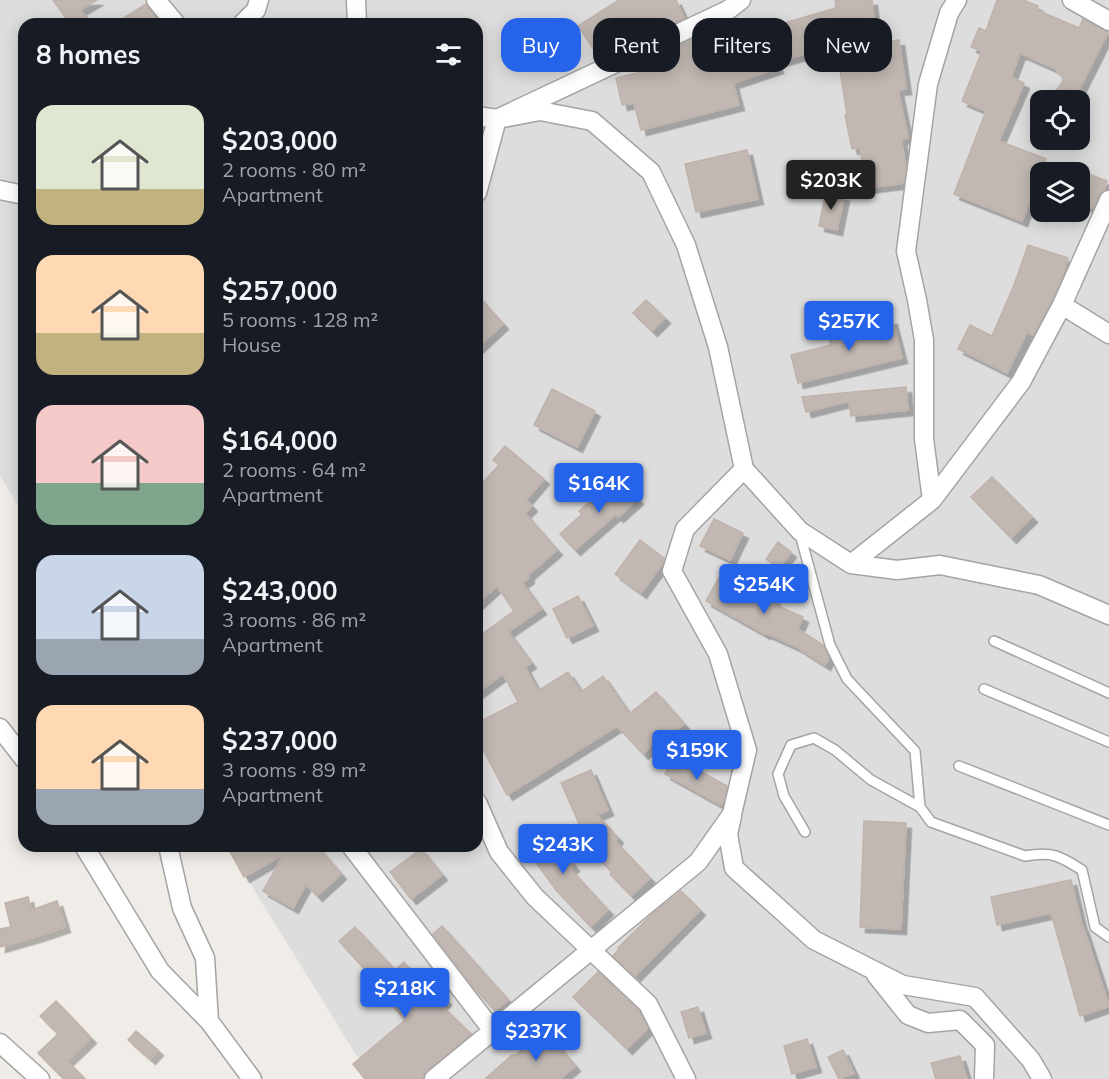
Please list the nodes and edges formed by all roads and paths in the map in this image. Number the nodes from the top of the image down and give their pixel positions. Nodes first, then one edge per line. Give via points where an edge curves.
1 (156, 0) edge
2 (259, 0) edge
3 (356, 0) edge
4 (741, 0) edge
5 (957, 0) edge
6 (1072, 0) edge
7 (171, 18) edge
8 (248, 18) edge
9 (357, 18) edge
10 (1109, 21) edge
11 (483, 117) edge
12 (498, 119) junction
13 (483, 172) edge
14 (0, 190) edge
15 (18, 194) edge
16 (1109, 200) edge
17 (1062, 305) junction
18 (1109, 334) edge
19 (744, 469) junction
20 (932, 500) junction
21 (800, 531) junction
22 (851, 564) junction
23 (1109, 615) edge
24 (994, 641) dead end
25 (984, 689) dead end
26 (1109, 693) edge
27 (0, 728) edge
28 (1109, 742) edge
29 (747, 750) junction
30 (18, 751) edge
31 (959, 766) dead end
32 (920, 807) junction
33 (483, 816) edge
34 (1109, 825) edge
35 (805, 832) dead end
36 (88, 852) edge
37 (169, 852) edge
38 (356, 852) edge
39 (1109, 937) edge
40 (592, 950) junction
41 (871, 969) junction
42 (209, 1021) junction
43 (493, 1031) junction
44 (0, 1043) edge
45 (40, 1079) edge
46 (252, 1079) edge
47 (434, 1079) edge
48 (686, 1079) edge
49 (984, 1079) edge
50 (1042, 1079) edge

1 - 7 street
2 - 8 street
3 - 9 street
4 - 12 street via 728,10
5 - 20 street via 928,84 906,251 924,340 924,439
6 - 10 street
11 - 12 street
12 - 13 street
12 - 19 street via 540,111 592,121 651,172 686,245 718,347
14 - 15 street
16 - 17 street
17 - 18 street
17 - 20 street via 1021,382
19 - 21 street
19 - 29 street via 685,529 672,571 718,654
20 - 22 street
21 - 22 street
21 - 32 lane via 830,645 847,679 915,751
22 - 23 street via 897,570 939,566 984,574 1039,585
24 - 26 lane
25 - 28 lane
27 - 30 street
29 - 40 street via 732,814 698,862
29 - 41 street via 728,834 734,868 814,940
31 - 34 lane
32 - 35 lane via 871,780 814,738 790,745 778,774 783,796
32 - 39 lane via 931,822 1026,856 1060,856 1082,870 1095,927
33 - 40 street via 499,852 534,897
36 - 42 street via 160,971
37 - 42 street via 182,908 205,958
38 - 43 street
40 - 43 street
40 - 48 street via 648,1004
41 - 49 street via 908,1015 928,1023 960,1020 985,1045
41 - 50 street via 903,985 975,997 1031,1060
42 - 46 street
43 - 47 street
44 - 45 street

